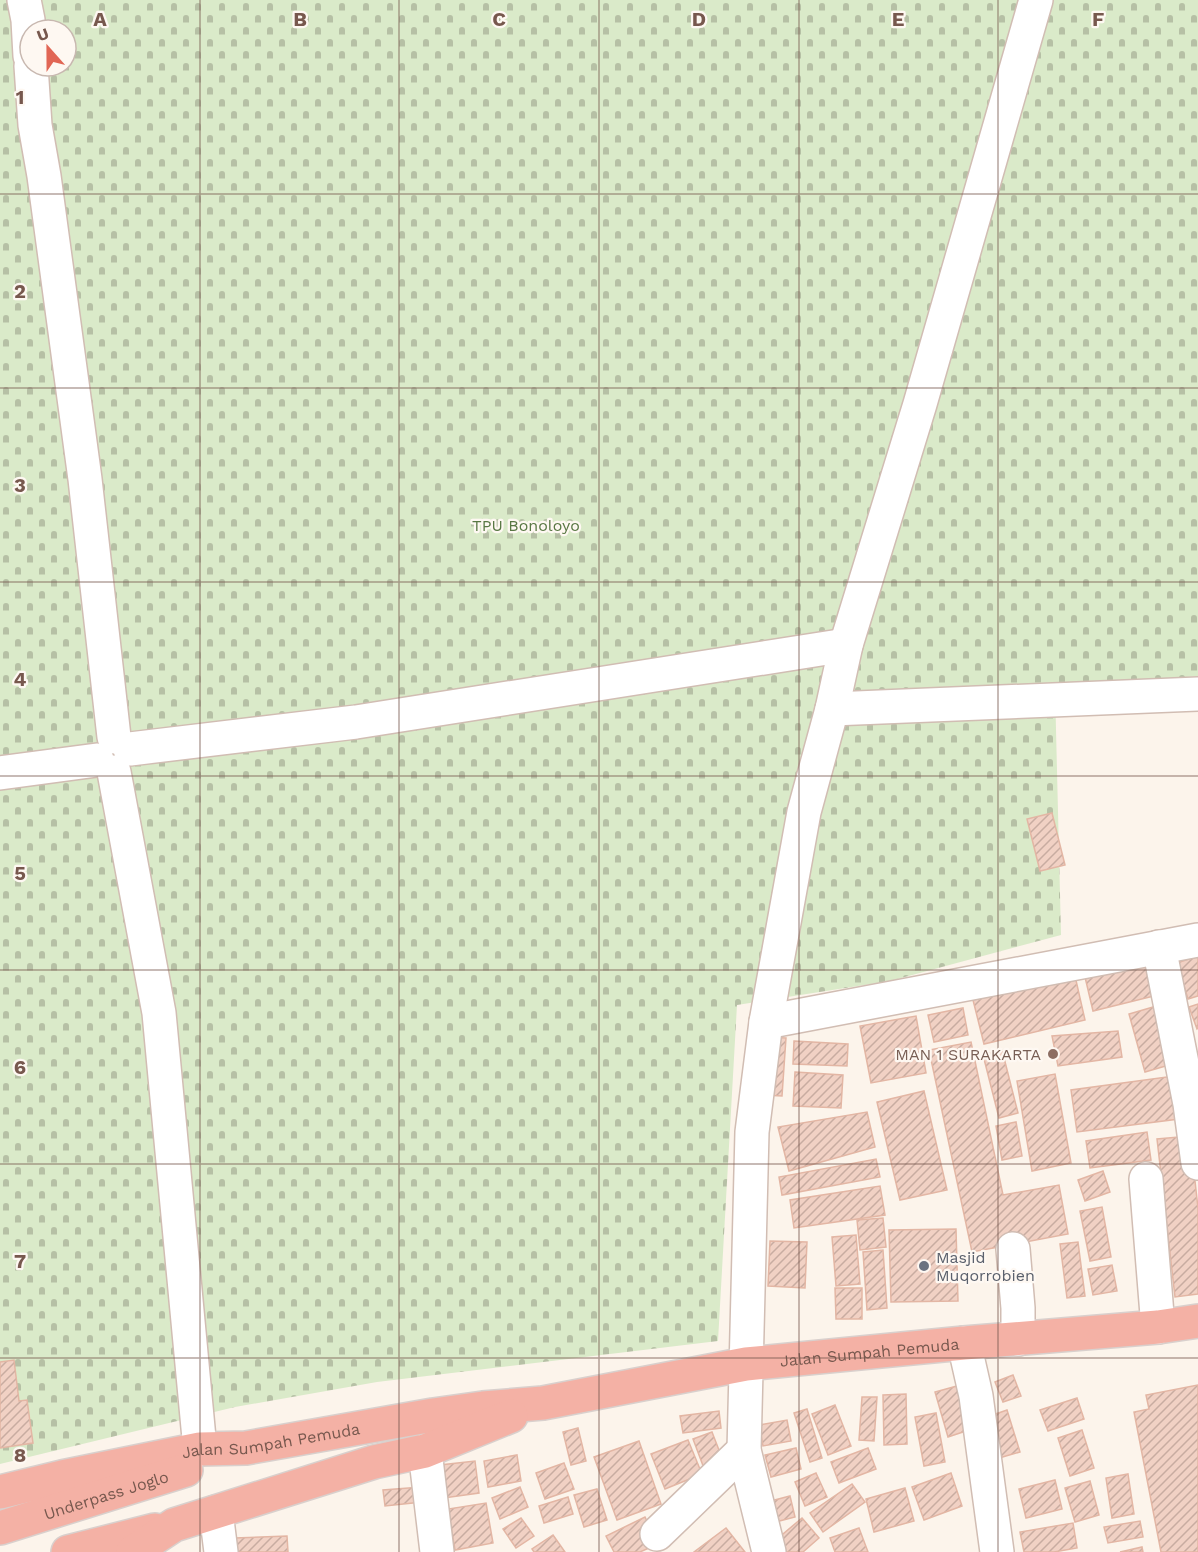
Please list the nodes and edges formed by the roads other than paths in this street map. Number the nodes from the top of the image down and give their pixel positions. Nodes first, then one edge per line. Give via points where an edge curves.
1 (24, 0) edge
2 (1036, 0) edge
3 (28, 18) edge
4 (32, 78) edge
5 (846, 645) junction
6 (1198, 694) edge
7 (832, 709) junction
8 (114, 755) junction
9 (0, 773) edge
10 (1198, 940) edge
11 (1159, 946) junction
12 (766, 1022) junction
13 (1198, 1163) edge
14 (1146, 1179) dead end
15 (1013, 1250) dead end
16 (1198, 1321) edge
17 (1158, 1327) junction
18 (1018, 1339) junction
19 (964, 1343) junction
20 (746, 1364) junction
21 (543, 1403) junction
22 (246, 1448) junction
23 (200, 1449) junction
24 (744, 1450) junction
25 (425, 1451) junction
26 (0, 1492) edge
27 (216, 1512) junction
28 (174, 1525) junction
29 (0, 1528) edge
30 (657, 1534) dead end
31 (68, 1552) edge
32 (133, 1552) edge
33 (221, 1552) edge
34 (436, 1552) edge
35 (769, 1552) edge
36 (997, 1552) edge

1 - 3 street
2 - 5 street
4 - 8 street via 35,126 84,468
5 - 7 street
5 - 8 street via 356,722
6 - 7 street
7 - 12 street via 804,812
8 - 9 street
8 - 23 street via 159,1013
10 - 11 street
11 - 12 street
11 - 13 street
12 - 20 street via 752,1132
14 - 17 street
15 - 18 street
16 - 17 highway, Jalan Sumpah Pemuda
17 - 18 highway, Jalan Sumpah Pemuda
18 - 19 highway, Jalan Sumpah Pemuda
19 - 20 highway, Jalan Sumpah Pemuda
19 - 36 street via 976,1396
20 - 21 highway, Jalan Sumpah Pemuda
20 - 24 street
21 - 22 highway, Jalan Sumpah Pemuda via 443,1414
21 - 25 highway, Jalan Sumpah Pemuda
22 - 23 highway, Jalan Sumpah Pemuda
22 - 29 highway, Underpass Joglo
23 - 26 highway, Jalan Sumpah Pemuda
24 - 30 street
24 - 35 street
25 - 27 highway, Jalan Sumpah Pemuda via 374,1462
25 - 34 street
27 - 28 highway, Jalan Sumpah Pemuda
27 - 33 street
28 - 31 highway
28 - 32 highway, Jalan Sumpah Pemuda

